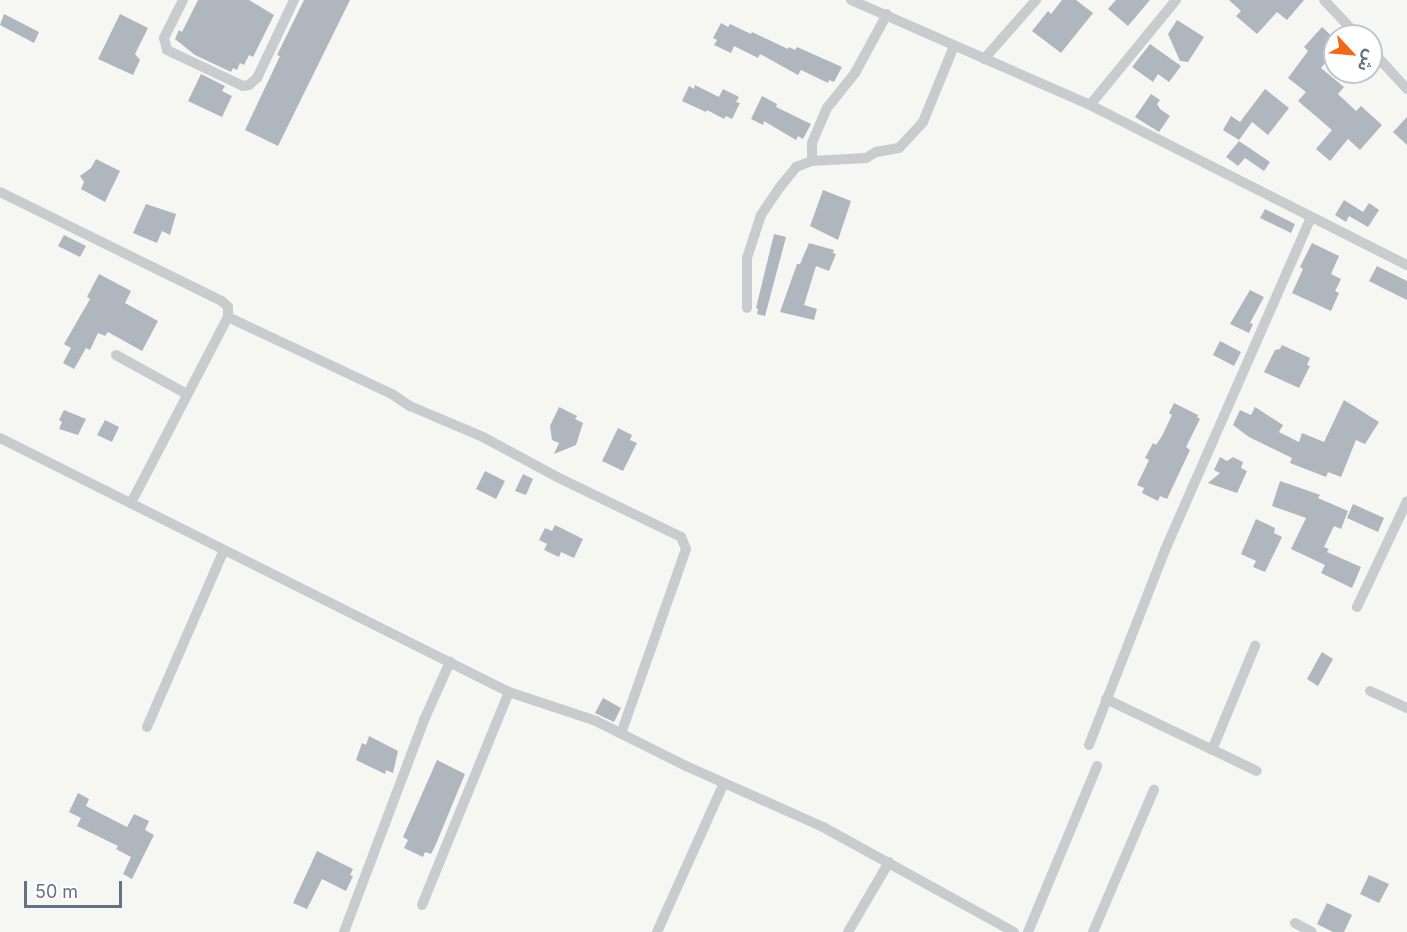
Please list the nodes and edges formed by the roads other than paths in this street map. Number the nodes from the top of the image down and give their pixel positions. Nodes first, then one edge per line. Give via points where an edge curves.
1 (183, 0) edge
2 (294, 0) edge
3 (851, 0) edge
4 (1036, 0) edge
5 (1176, 0) edge
6 (1324, 0) edge
7 (887, 14) junction
8 (1347, 24) edge
9 (954, 46) junction
10 (984, 59) junction
11 (1383, 63) edge
12 (1407, 89) edge
13 (1090, 105) junction
14 (812, 161) junction
15 (0, 192) edge
16 (1311, 218) junction
17 (1407, 265) edge
18 (747, 308) dead end
19 (228, 316) junction
20 (116, 355) dead end
21 (187, 394) junction
22 (0, 438) edge
23 (1407, 501) edge
24 (131, 503) junction
25 (224, 550) junction
26 (1357, 607) dead end
27 (1255, 646) dead end
28 (450, 662) junction
29 (1370, 691) dead end
30 (509, 692) junction
31 (1106, 699) junction
32 (1407, 708) edge
33 (147, 727) dead end
34 (621, 734) junction
35 (1089, 745) dead end
36 (1212, 750) junction
37 (1096, 766) dead end
38 (1257, 771) dead end
39 (724, 783) junction
40 (1155, 790) dead end
41 (889, 862) junction
42 (422, 905) dead end
43 (1295, 923) dead end
44 (344, 932) edge
45 (657, 932) edge
46 (848, 932) edge
47 (1014, 932) edge
48 (1028, 932) edge
49 (1093, 932) edge
50 (1312, 932) edge

1 - 2 street via 165,38 167,50 243,86 257,78
3 - 7 street
4 - 10 street
5 - 13 street
6 - 8 street
7 - 9 street
7 - 14 street via 855,73 827,108 812,143
9 - 10 street
9 - 14 street via 923,122 899,148 866,158
10 - 13 street
11 - 12 street
13 - 16 street
14 - 18 street via 796,167 761,215 747,258
15 - 19 street via 222,301 228,307
16 - 17 street
16 - 31 street via 1165,550
19 - 21 street
19 - 34 street via 410,406 483,437 681,537 686,549
20 - 21 street
21 - 24 street
22 - 24 street
23 - 26 street
24 - 25 street
25 - 28 street
25 - 33 street
27 - 36 street
28 - 30 street
28 - 44 street via 424,720
29 - 32 street
30 - 34 street via 596,721
30 - 42 street
31 - 35 street
31 - 36 street
34 - 39 street
36 - 38 street
37 - 48 street
39 - 41 street via 823,827
39 - 45 street
40 - 49 street
41 - 46 street
41 - 47 street
43 - 50 street

